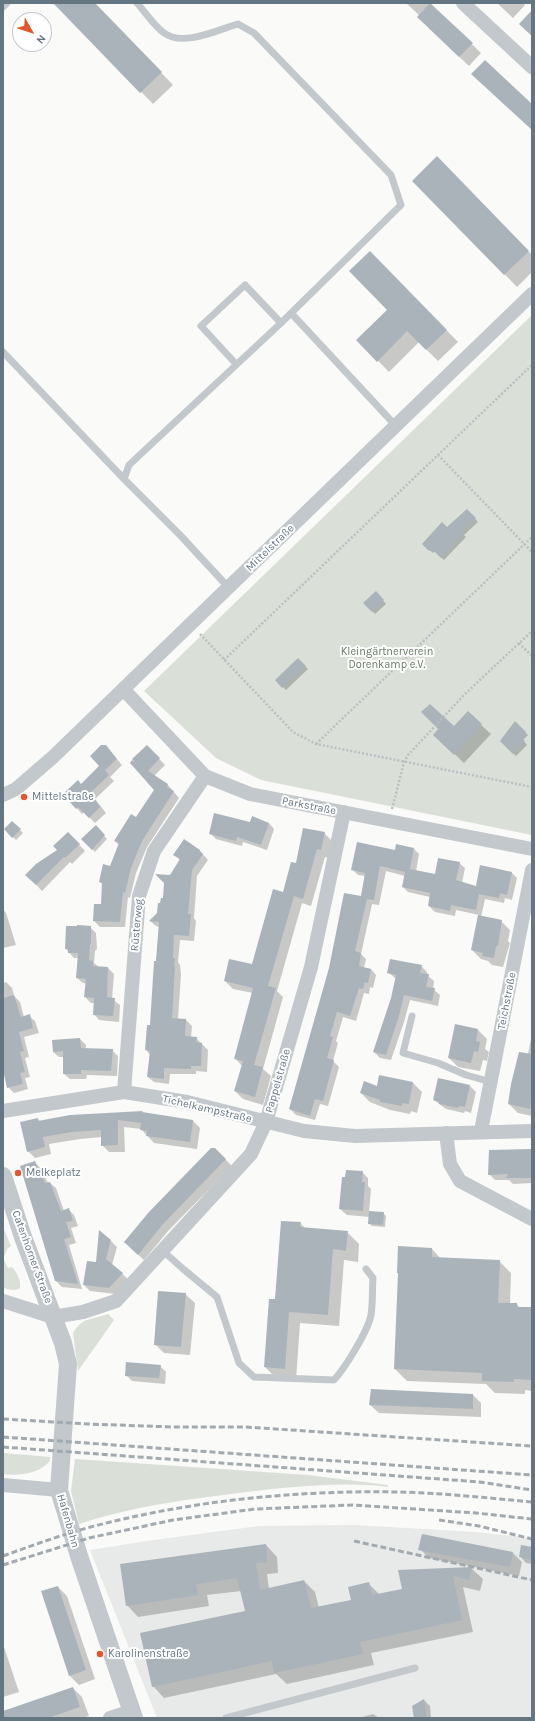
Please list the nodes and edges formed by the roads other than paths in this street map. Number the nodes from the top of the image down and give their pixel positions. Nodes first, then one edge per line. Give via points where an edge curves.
1 (7, 3) edge
2 (137, 3) edge
3 (463, 3) edge
4 (3, 7) edge
5 (532, 68) edge
6 (532, 294) edge
7 (291, 313) junction
8 (281, 323) junction
9 (3, 352) edge
10 (236, 364) junction
11 (396, 426) junction
12 (124, 479) junction
13 (229, 588) junction
14 (124, 690) junction
15 (205, 776) junction
16 (3, 795) edge
17 (344, 812) junction
18 (532, 849) edge
19 (532, 870) edge
20 (412, 1016) dead end
21 (491, 1082) junction
22 (124, 1092) junction
23 (3, 1111) edge
24 (266, 1122) junction
25 (481, 1131) junction
26 (532, 1131) edge
27 (446, 1133) junction
28 (3, 1176) edge
29 (532, 1219) edge
30 (162, 1250) junction
31 (366, 1269) dead end
32 (3, 1301) edge
33 (53, 1317) junction
34 (3, 1485) edge
35 (59, 1490) junction
36 (415, 1668) dead end
37 (133, 1714) edge
38 (110, 1718) edge
39 (226, 1718) edge

1 - 4 lane
2 - 7 lane via 163,32 173,39 183,40 238,24 254,33 391,175 401,205
3 - 5 street
6 - 11 street, Mittelstraße
7 - 8 lane
7 - 11 lane
8 - 10 lane
8 - 10 lane via 245,285 201,326
9 - 12 lane
10 - 12 lane via 129,465
11 - 13 street, Mittelstraße
12 - 13 lane
13 - 14 street, Mittelstraße
14 - 15 street, Parkstraße
14 - 16 street, Mittelstraße via 34,775 16,789
15 - 17 street, Parkstraße via 250,794
15 - 22 street, Rüsterweg via 154,851 139,896
17 - 18 street, Parkstraße
17 - 24 street, Pappelstraße via 311,967
19 - 21 street, Teichstraße
20 - 21 lane via 404,1053
21 - 25 street, Teichstraße
22 - 23 street, Tichelkampstraße
22 - 24 street, Tichelkampstraße via 187,1102
24 - 27 street, Tichelkampstraße via 304,1131 355,1136
24 - 30 street, Pappelstraße via 251,1154
25 - 26 street, Tichelkampstraße
25 - 27 street, Tichelkampstraße
27 - 29 street via 450,1164 460,1181
28 - 33 street, Catenhorner Straße
30 - 31 lane via 217,1297 239,1363 254,1377 334,1380 342,1371 371,1316 373,1278
30 - 33 street, Pappelstraße via 116,1301 83,1312
32 - 33 street
33 - 35 street, Hafenbahn via 68,1364
34 - 35 street
35 - 37 street, Hafenbahn via 78,1556
36 - 39 lane
37 - 38 street

